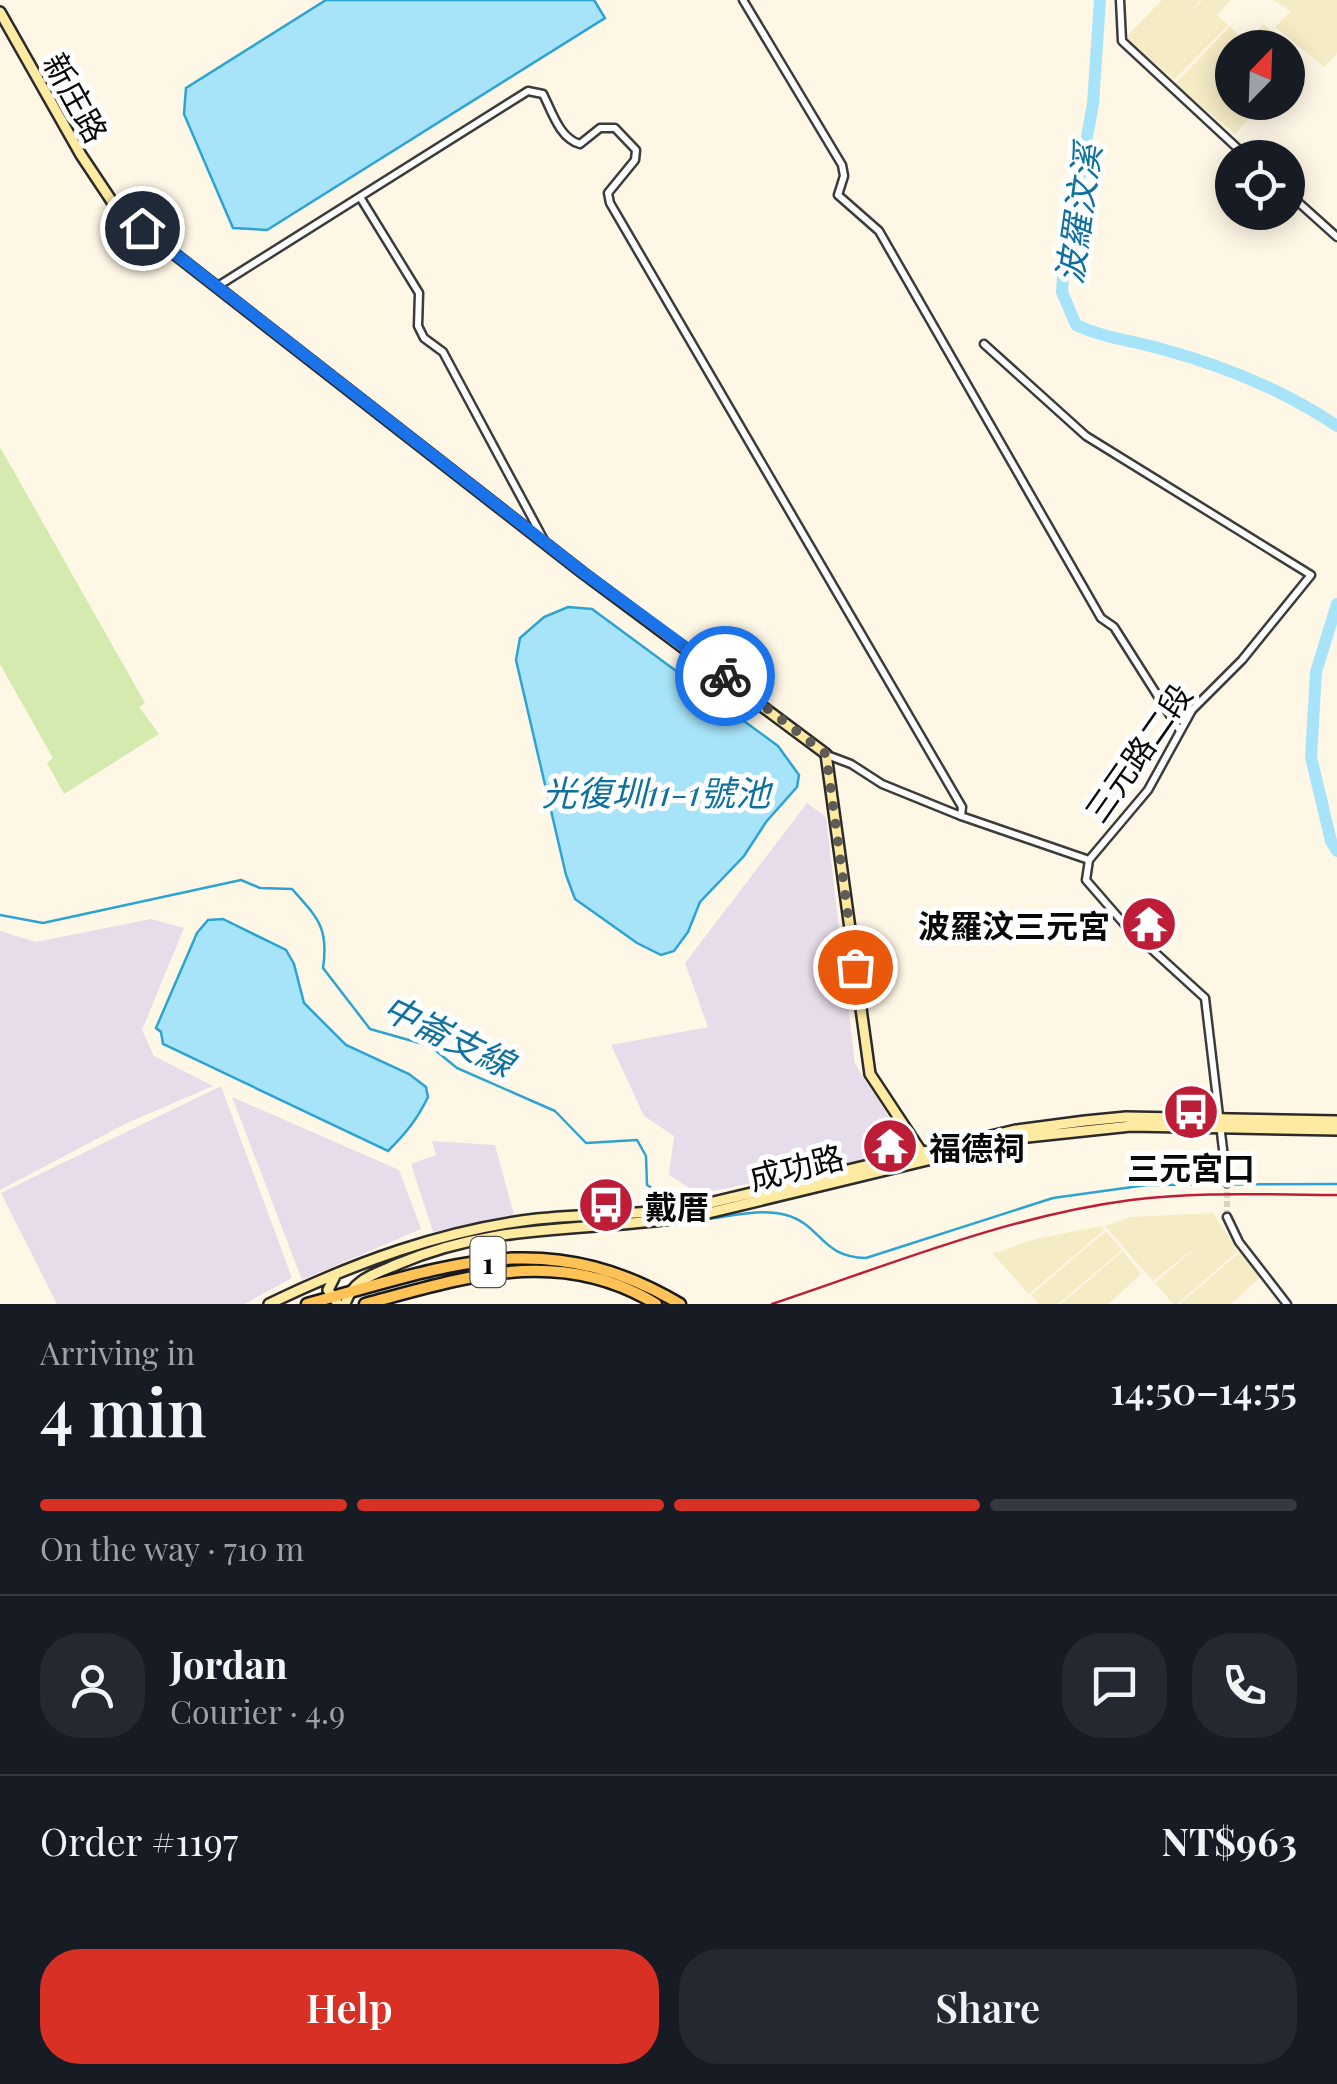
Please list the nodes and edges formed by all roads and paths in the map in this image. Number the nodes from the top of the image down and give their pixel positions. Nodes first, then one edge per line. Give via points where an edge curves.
1 (744, 0) edge
2 (1120, 0) edge
3 (0, 12) edge
4 (1229, 140) edge
5 (360, 198) junction
6 (1305, 208) edge
7 (1337, 237) edge
8 (218, 286) junction
9 (984, 344) dead end
10 (546, 543) junction
11 (1181, 732) junction
12 (826, 754) junction
13 (961, 816) junction
14 (1089, 860) junction
15 (1337, 1121) edge
16 (1218, 1123) junction
17 (1337, 1130) edge
18 (925, 1155) junction
19 (1227, 1184) tunnel mouth
20 (1228, 1217) tunnel mouth
21 (336, 1274) junction
22 (625, 1281) junction
23 (350, 1291) junction
24 (334, 1301) edge
25 (269, 1304) edge
26 (307, 1304) edge
27 (346, 1304) edge
28 (365, 1304) edge
29 (656, 1304) edge
30 (680, 1304) edge
31 (1287, 1304) edge

1 - 11 street via 842,165 838,195 879,231 1101,618 1114,627
2 - 4 street via 1122,41
3 - 8 street, 新庄路 via 102,191
5 - 8 street
5 - 10 street via 419,293 424,338 443,352
5 - 13 street via 528,91 543,94 574,144 600,128 616,128 636,150 608,193 610,203 962,806
6 - 7 street
8 - 10 street, 新庄路
9 - 11 street, 三元路二段 via 1086,436 1311,575 1192,710
10 - 12 street, 新庄路
11 - 14 street, 三元路二段 via 1148,790
12 - 13 street
12 - 18 street via 870,1074
13 - 14 street
14 - 16 street, 三元路二段 via 1086,880 1205,998
15 - 16 street, 成功路
16 - 17 street, 成功路
16 - 18 street, 成功路 via 1068,1132
16 - 19 street
18 - 21 street, 成功路 via 653,1214 485,1227
18 - 23 street, 成功路 via 700,1216 484,1236 434,1248
20 - 31 street
21 - 24 street via 328,1290
21 - 25 street, 成功路
22 - 23 main road, 1 via 590,1263 534,1257 459,1264
22 - 28 main road, 1 via 539,1268 461,1279
22 - 29 main road, 1
22 - 30 main road, 1
23 - 24 main road, 1
23 - 27 street
24 - 26 main road, 1

